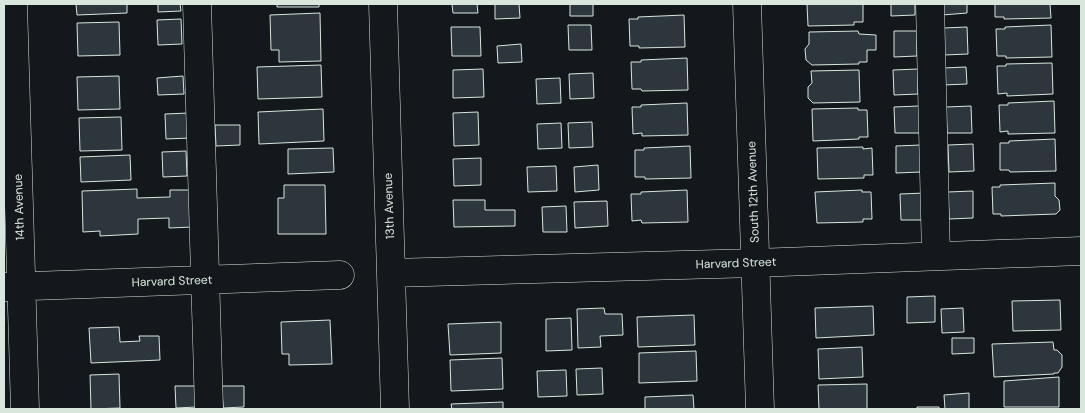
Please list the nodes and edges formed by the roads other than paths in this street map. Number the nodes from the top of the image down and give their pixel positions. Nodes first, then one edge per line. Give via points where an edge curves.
1 (13, 4) edge
2 (197, 4) edge
3 (383, 4) edge
4 (747, 4) edge
5 (930, 4) edge
6 (1081, 251) edge
7 (936, 256) junction
8 (755, 263) junction
9 (392, 273) junction
10 (340, 275) dead end
11 (205, 279) junction
12 (12, 286) edge
13 (25, 409) edge
14 (210, 409) edge
15 (395, 409) edge
16 (760, 409) edge

1 - 12 street, 14th Avenue
2 - 11 street
3 - 9 street, 13th Avenue
4 - 8 street, South 12th Avenue
5 - 7 street
6 - 7 street, Harvard Street
7 - 8 street, Harvard Street
8 - 9 street, Harvard Street
8 - 16 street, South 12th Avenue
9 - 15 street, 13th Avenue
10 - 11 street, Harvard Street
11 - 12 street, Harvard Street
11 - 14 street
12 - 13 street, 14th Avenue

